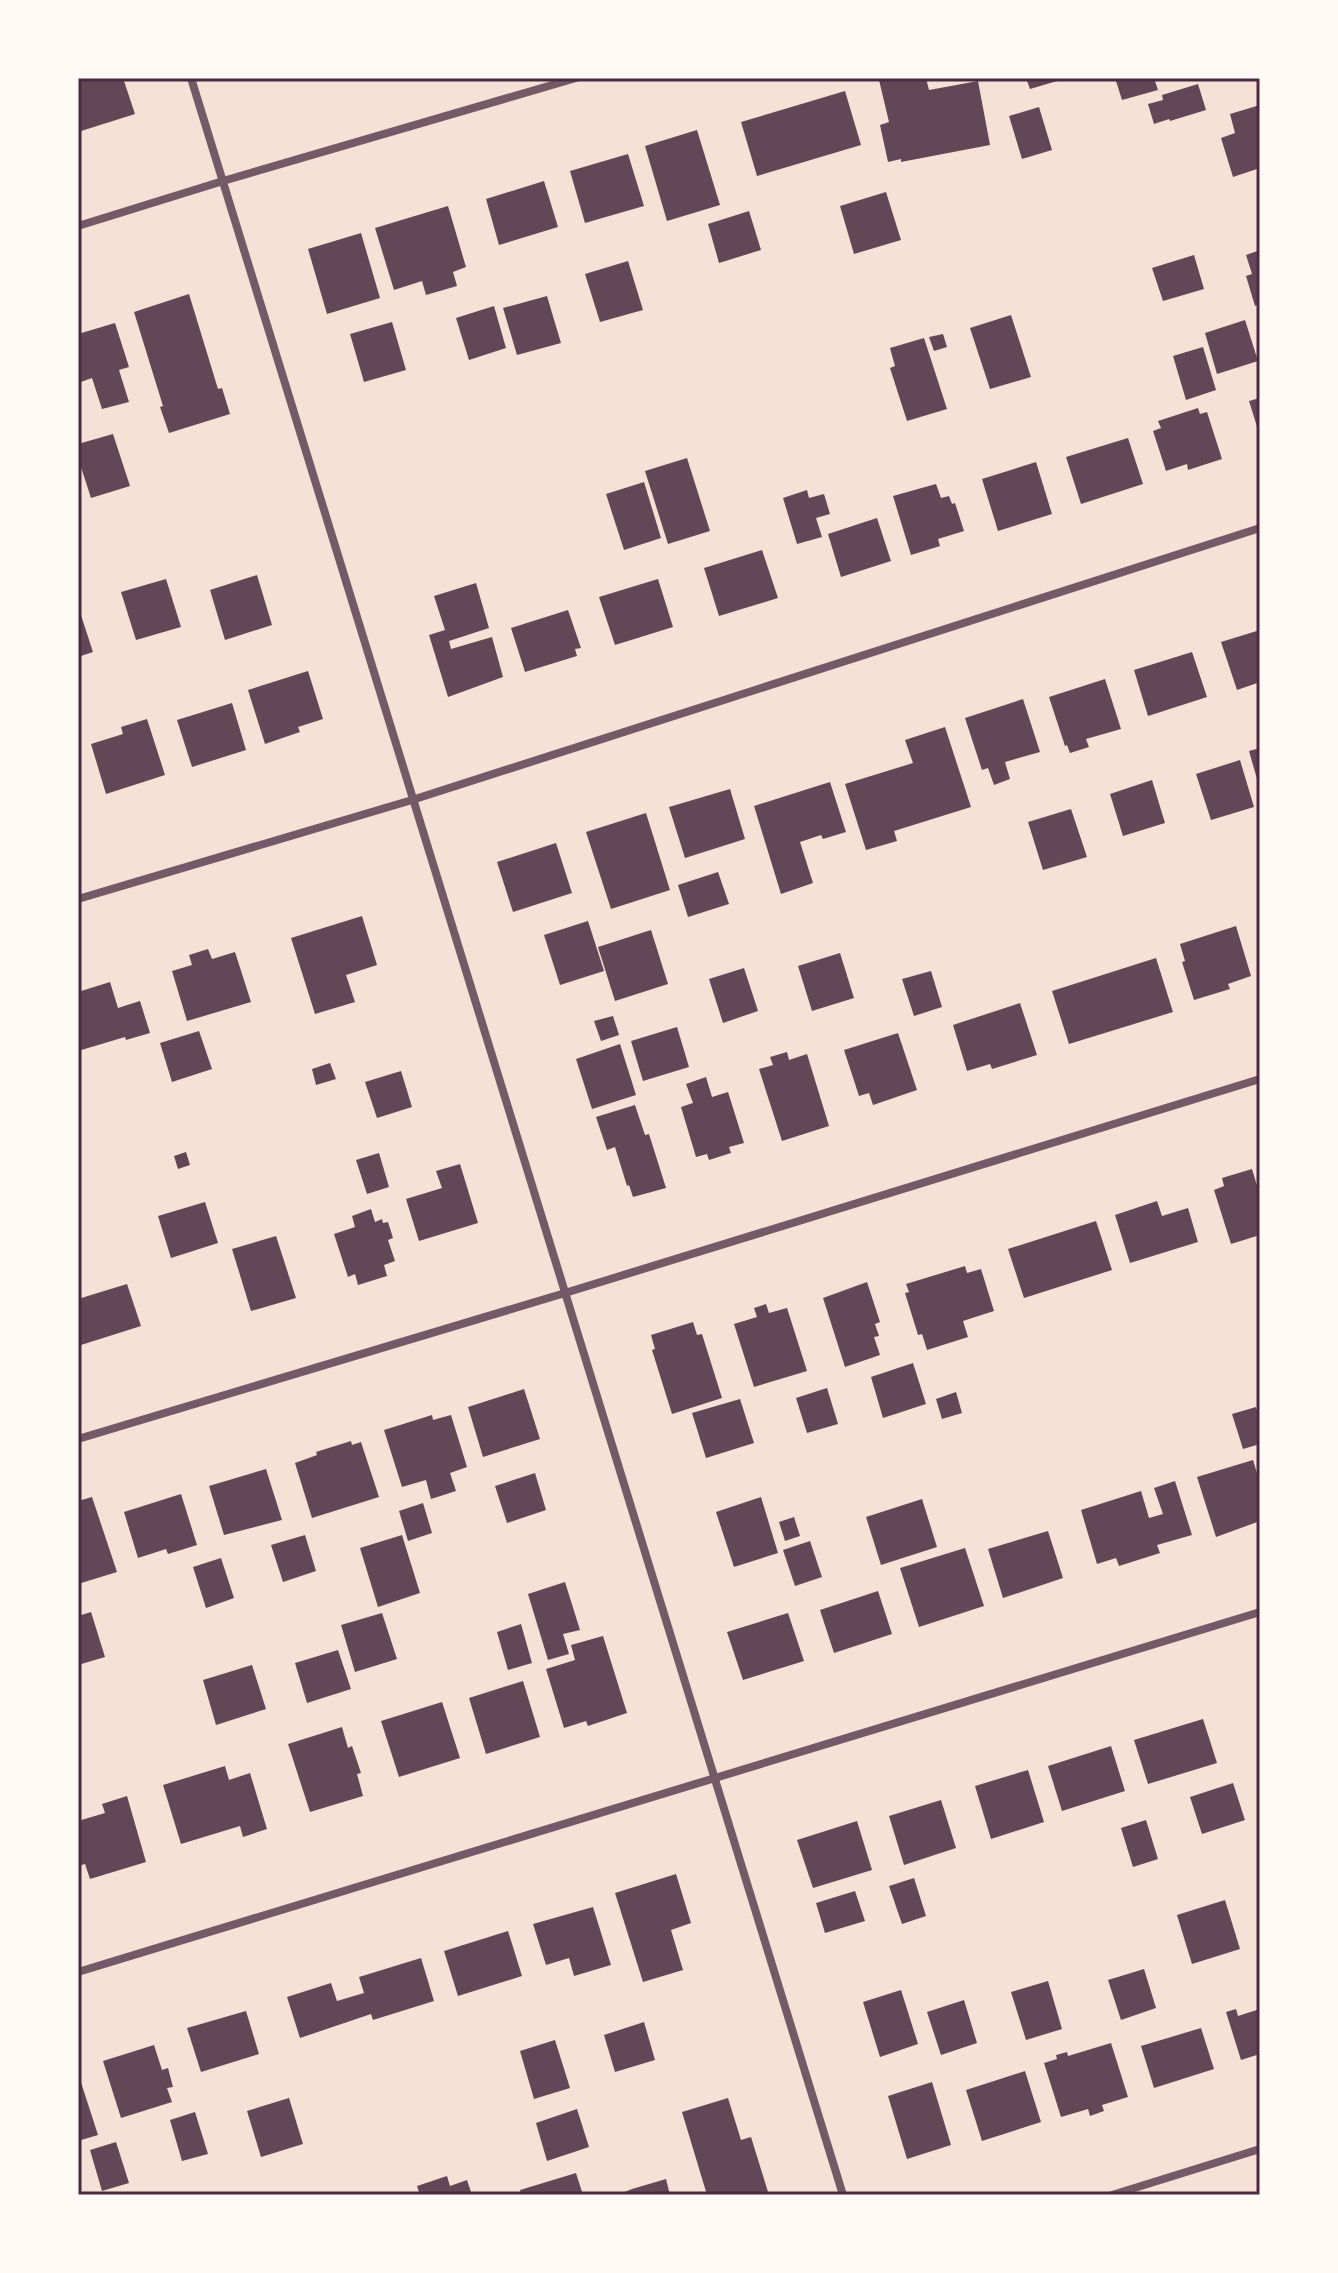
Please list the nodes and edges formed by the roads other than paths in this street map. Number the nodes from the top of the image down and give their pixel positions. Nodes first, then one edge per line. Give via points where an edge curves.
1 (191, 78) edge
2 (576, 78) edge
3 (223, 181) junction
4 (78, 226) edge
5 (1260, 528) edge
6 (412, 800) junction
7 (78, 899) edge
8 (1260, 1079) edge
9 (565, 1293) junction
10 (78, 1439) edge
11 (1260, 1612) edge
12 (714, 1779) junction
13 (78, 1972) edge
14 (1260, 2149) edge
15 (843, 2195) edge
16 (1112, 2195) edge

1 - 3 street
2 - 3 street
3 - 4 street
3 - 6 street
5 - 6 street
6 - 7 street
6 - 9 street
8 - 9 street
9 - 10 street
9 - 12 street
11 - 12 street
12 - 13 street
12 - 15 street
14 - 16 street

